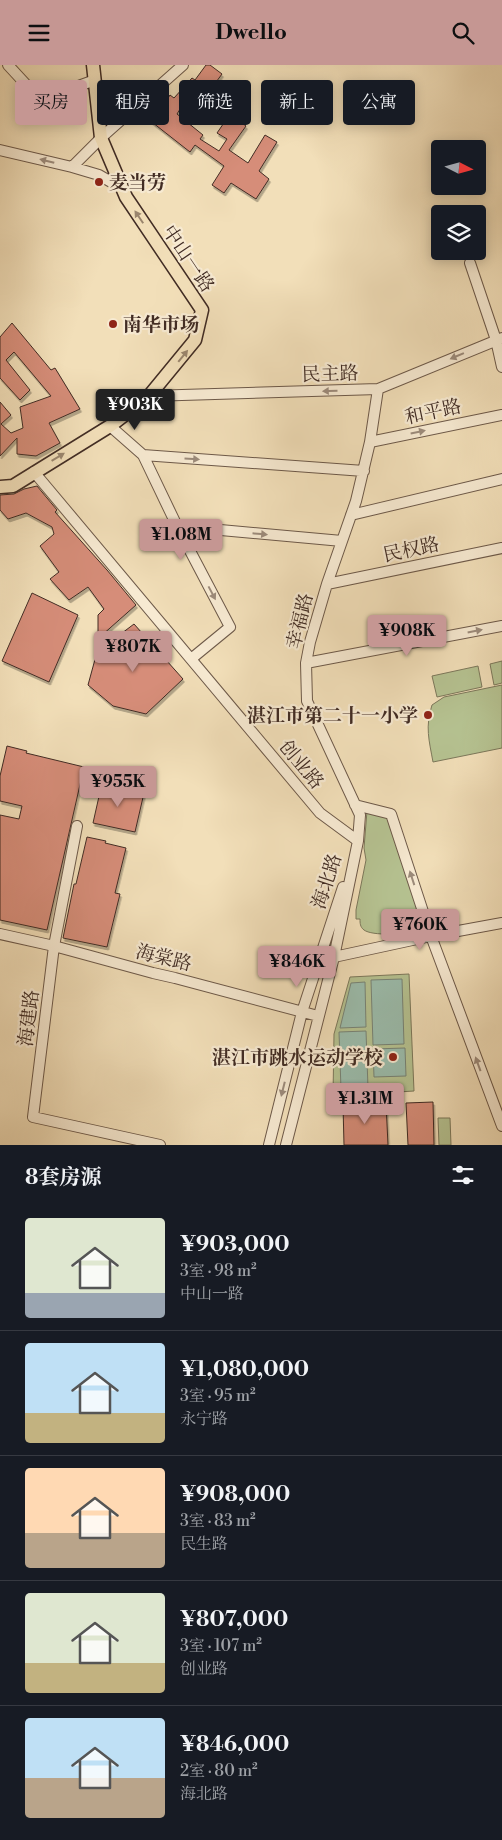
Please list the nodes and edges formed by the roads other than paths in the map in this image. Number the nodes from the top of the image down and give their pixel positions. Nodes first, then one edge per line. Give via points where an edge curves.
1 (8, 65) edge
2 (93, 65) edge
3 (183, 65) edge
4 (95, 80) junction
5 (101, 138) junction
6 (0, 150) edge
7 (72, 167) junction
8 (123, 189) junction
9 (470, 263) dead end
10 (499, 339) edge
11 (502, 367) edge
12 (378, 389) junction
13 (149, 396) junction
14 (502, 415) edge
15 (110, 425) junction
16 (370, 442) junction
17 (143, 455) junction
18 (34, 471) junction
19 (364, 471) junction
20 (502, 479) edge
21 (0, 487) edge
22 (351, 515) junction
23 (177, 526) junction
24 (342, 541) junction
25 (502, 548) edge
26 (327, 584) junction
27 (502, 626) edge
28 (191, 659) junction
29 (306, 663) junction
30 (358, 810) junction
31 (77, 826) dead end
32 (358, 841) junction
33 (502, 923) edge
34 (0, 934) edge
35 (431, 935) junction
36 (54, 946) junction
37 (334, 957) junction
38 (302, 1012) junction
39 (318, 1016) junction
40 (502, 1126) edge
41 (160, 1145) edge
42 (269, 1145) edge
43 (286, 1145) edge

1 - 4 street via 32,91 62,92
2 - 4 main road, 中山一路
3 - 5 street
4 - 5 main road, 中山一路
5 - 7 street
5 - 8 main road, 中山一路
7 -> 6 street
7 - 8 street via 99,175
13 -> 8 main road, 中山一路 via 195,340 202,310
9 - 10 street
10 - 11 street
10 -> 12 street, 民主路
12 -> 13 street, 民主路
12 - 16 street, 幸福路
13 - 15 main road, 中山一路
16 -> 14 street, 和平路
15 - 17 street
18 -> 15 main road, 中山一路
16 - 19 street, 幸福路
17 -> 19 street
17 - 23 street
18 - 21 main road, 中山一路 via 12,486
18 - 28 street, 创业路
19 - 22 street, 幸福路
20 - 22 street
22 - 24 street, 幸福路
23 -> 24 street
23 -> 28 street via 230,627
24 - 26 street, 幸福路
25 - 26 street, 民权路
26 - 29 street, 幸福路
29 -> 27 street
28 - 32 street, 创业路 via 320,813
29 - 30 street, 幸福路 via 307,701
30 - 32 street
35 -> 30 street via 391,814
31 - 36 street, 海建路
32 - 37 street, 海北路
32 - 38 street, 海北路
33 - 35 street
34 - 36 street, 海棠路
35 - 37 street
40 -> 35 street
36 - 38 street, 海棠路
36 - 41 street, 海建路 via 33,1117
37 - 39 street, 海北路
38 - 39 street, 海棠路
38 -> 42 street, 海北路
39 - 43 street, 海北路

